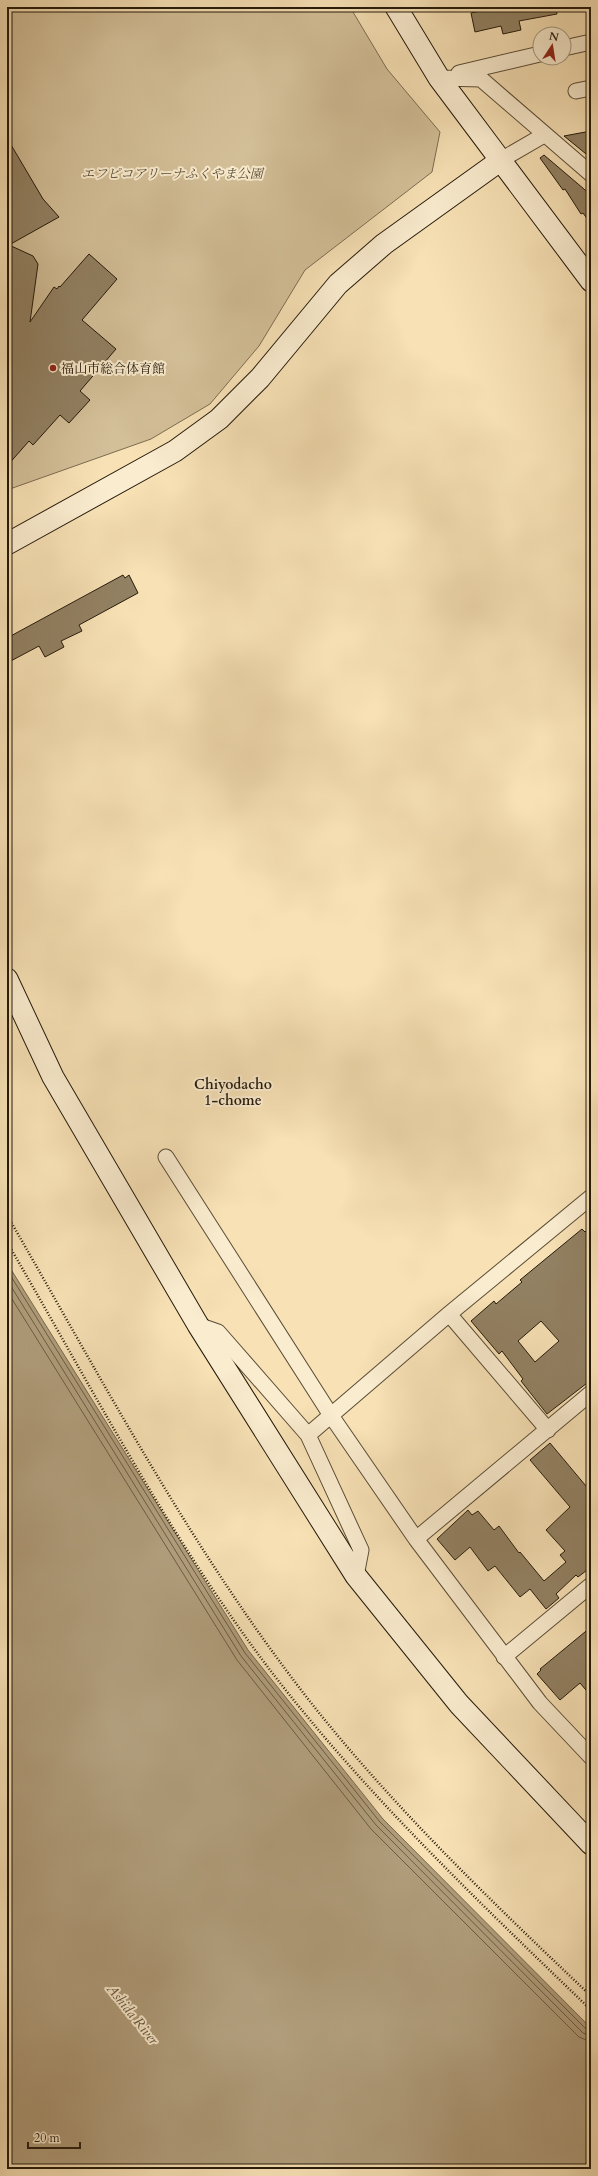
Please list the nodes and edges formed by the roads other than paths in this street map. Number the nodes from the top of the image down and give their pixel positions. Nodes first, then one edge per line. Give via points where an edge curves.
1 (396, 7) edge
2 (591, 42) edge
3 (572, 46) edge
4 (532, 56) edge
5 (438, 78) junction
6 (591, 88) edge
7 (576, 91) dead end
8 (544, 135) junction
9 (501, 160) junction
10 (591, 174) edge
11 (591, 281) edge
12 (7, 544) edge
13 (7, 979) edge
14 (166, 1157) dead end
15 (591, 1197) edge
16 (449, 1314) junction
17 (198, 1325) junction
18 (591, 1393) edge
19 (332, 1417) junction
20 (548, 1430) junction
21 (308, 1436) junction
22 (416, 1539) junction
23 (356, 1576) junction
24 (591, 1585) edge
25 (504, 1657) junction
26 (591, 1757) edge
27 (591, 1844) edge

1 - 5 street
2 - 3 street
4 - 5 street
5 - 8 street via 481,79
5 - 9 street
6 - 7 street
8 - 9 street
8 - 10 street
9 - 11 street
9 - 12 street via 384,244 338,284 260,378 219,419 175,451
13 - 17 street via 53,1077
14 - 19 street
15 - 16 street
16 - 19 street
16 - 20 street
17 - 21 street via 218,1332
17 - 23 street
18 - 20 street
19 - 21 street
19 - 22 street
20 - 22 street
21 - 23 street via 361,1550
22 - 25 street
23 - 27 street via 459,1704
24 - 25 street
25 - 26 street via 540,1704

